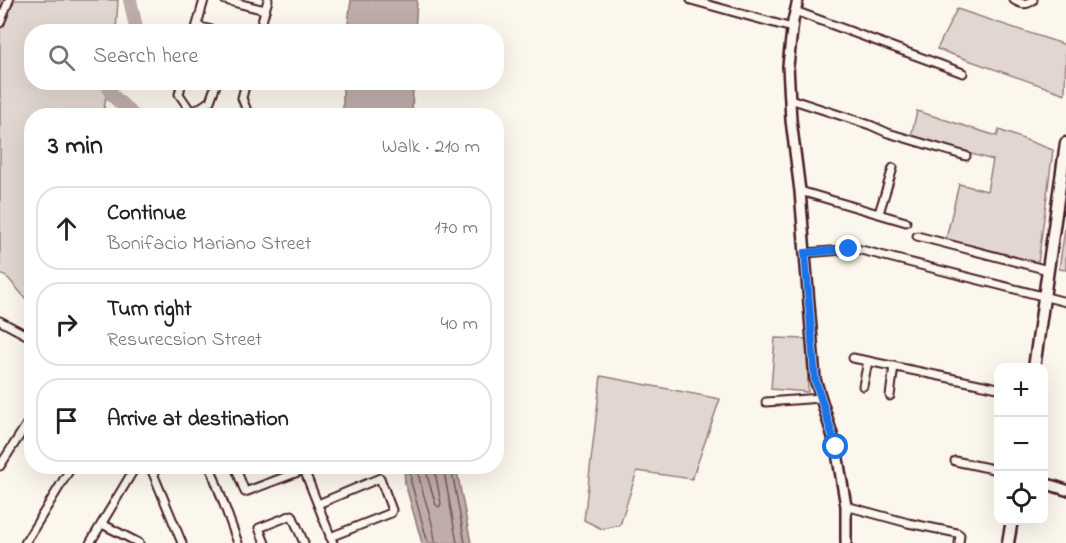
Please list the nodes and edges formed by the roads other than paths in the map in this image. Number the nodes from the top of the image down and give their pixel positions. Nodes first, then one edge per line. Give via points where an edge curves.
1 (9, 0) edge
2 (204, 0) edge
3 (225, 0) edge
4 (268, 0) edge
5 (691, 0) edge
6 (798, 0) edge
7 (1014, 0) edge
8 (1033, 0) edge
9 (265, 10) junction
10 (795, 11) junction
11 (0, 23) edge
12 (197, 24) edge
13 (261, 24) edge
14 (792, 28) junction
15 (963, 73) dead end
16 (180, 90) edge
17 (214, 90) edge
18 (244, 90) edge
19 (790, 99) junction
20 (189, 108) edge
21 (201, 108) edge
22 (246, 108) edge
23 (1066, 143) edge
24 (966, 156) dead end
25 (892, 168) dead end
26 (800, 191) junction
27 (879, 213) junction
28 (906, 222) dead end
29 (917, 236) dead end
30 (805, 253) junction
31 (1047, 270) junction
32 (1044, 298) junction
33 (1066, 302) edge
34 (0, 321) edge
35 (24, 334) edge
36 (853, 358) dead end
37 (868, 361) junction
38 (1035, 363) edge
39 (894, 366) junction
40 (863, 386) dead end
41 (994, 387) edge
42 (890, 396) dead end
43 (821, 398) junction
44 (766, 402) dead end
45 (24, 428) edge
46 (955, 461) dead end
47 (0, 466) edge
48 (994, 470) edge
49 (67, 474) edge
50 (131, 474) edge
51 (153, 474) edge
52 (213, 474) edge
53 (239, 474) edge
54 (291, 474) edge
55 (306, 474) edge
56 (1048, 484) edge
57 (1066, 490) edge
58 (318, 504) junction
59 (846, 506) junction
60 (102, 524) junction
61 (1011, 525) edge
62 (332, 540) edge
63 (26, 543) edge
64 (90, 543) edge
65 (139, 543) edge
66 (182, 543) edge
67 (238, 543) edge
68 (265, 543) edge
69 (304, 543) edge
70 (846, 543) edge
71 (959, 543) edge
72 (1008, 543) edge

1 - 11 street
2 - 12 street
3 - 9 street
4 - 9 street
5 - 14 street
6 - 10 street
7 - 8 street via 1022,4
9 - 13 street
10 - 14 street
10 - 15 street
14 - 19 street
16 - 20 street
17 - 21 street via 210,101
18 - 22 street
19 - 24 street
19 - 26 street
23 - 31 main road
25 - 27 street
26 - 27 street
26 - 30 street
27 - 28 street
29 - 31 street
30 - 32 street via 856,249
30 - 43 street via 815,379
31 - 32 main road
32 - 33 street
32 - 38 main road
34 - 35 street
36 - 37 street
37 - 39 street
37 - 40 street
39 - 41 street
39 - 42 street
43 - 44 street
43 - 59 street via 836,447
45 - 47 street
46 - 48 street
49 - 63 street
50 - 60 street
51 - 66 street
52 - 67 street
53 - 54 street via 245,492
55 - 58 street
56 - 57 street
58 - 62 street
58 - 62 street via 380,478 391,513
59 - 70 street
59 - 71 street via 957,533
60 - 64 street
60 - 65 street
61 - 72 main road
68 - 69 street via 259,528 292,514

